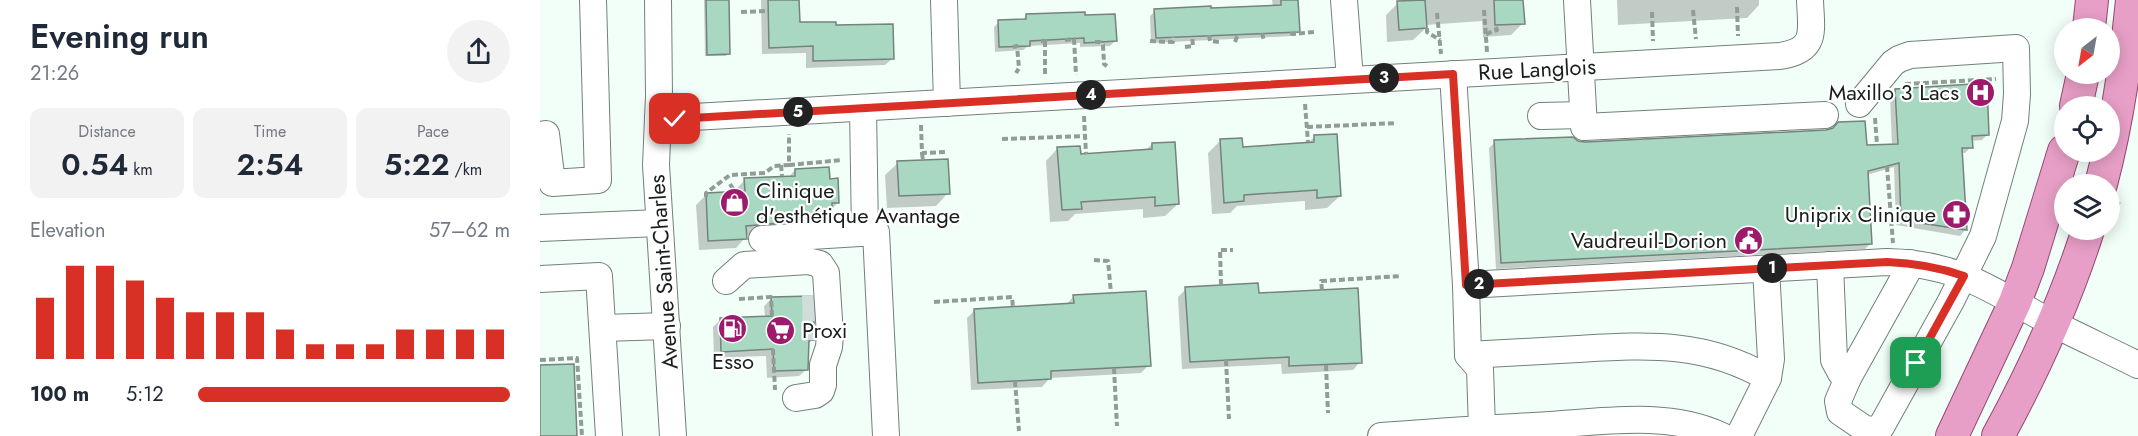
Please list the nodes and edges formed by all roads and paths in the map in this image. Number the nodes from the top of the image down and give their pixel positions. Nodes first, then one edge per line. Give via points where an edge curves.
1 (593, 0) edge
2 (658, 0) edge
3 (944, 0) edge
4 (1344, 0) edge
5 (1577, 0) edge
6 (1810, 0) edge
7 (2092, 0) edge
8 (2132, 0) edge
9 (1737, 7) dead end
10 (1484, 10) dead end
11 (1693, 10) dead end
12 (741, 12) dead end
13 (768, 12) dead end
14 (1652, 12) dead end
15 (1437, 13) dead end
16 (2090, 18) edge
17 (1495, 25) dead end
18 (1427, 28) dead end
19 (1292, 32) dead end
20 (1315, 32) dead end
21 (1262, 33) dead end
22 (1238, 34) dead end
23 (1486, 34) junction
24 (1209, 35) dead end
25 (1192, 36) dead end
26 (1173, 37) dead end
27 (1065, 40) dead end
28 (1440, 40) junction
29 (1045, 41) dead end
30 (1264, 41) dead end
31 (1095, 42) dead end
32 (1150, 42) dead end
33 (1219, 42) dead end
34 (1235, 42) dead end
35 (1738, 44) dead end
36 (1013, 46) dead end
37 (1696, 46) dead end
38 (1185, 47) dead end
39 (1654, 49) dead end
40 (1488, 59) dead end
41 (1107, 66) dead end
42 (1580, 67) junction
43 (1447, 68) junction
44 (1996, 72) dead end
45 (1016, 73) dead end
46 (1997, 79) junction
47 (1350, 80) junction
48 (1077, 82) dead end
49 (1046, 84) dead end
50 (1895, 85) dead end
51 (1997, 86) dead end
52 (1305, 97) dead end
53 (947, 103) junction
54 (1867, 106) joint
55 (863, 108) junction
56 (1084, 110) dead end
57 (1583, 115) junction
58 (1825, 115) dead end
59 (1541, 117) dead end
60 (658, 119) junction
61 (921, 119) dead end
62 (1397, 123) dead end
63 (788, 127) dead end
64 (1307, 127) junction
65 (540, 135) edge
66 (1085, 136) junction
67 (1002, 139) dead end
68 (1308, 142) dead end
69 (1877, 145) dead end
70 (947, 152) dead end
71 (922, 153) junction
72 (1086, 154) dead end
73 (922, 160) dead end
74 (838, 161) dead end
75 (2061, 162) edge
76 (781, 165) junction
77 (789, 165) junction
78 (1887, 166) dead end
79 (2111, 174) edge
80 (782, 176) dead end
81 (730, 184) dead end
82 (735, 192) dead end
83 (706, 197) dead end
84 (1901, 217) dead end
85 (1891, 218) junction
86 (659, 223) junction
87 (540, 228) edge
88 (865, 233) junction
89 (762, 239) dead end
90 (2094, 240) edge
91 (1233, 250) dead end
92 (1901, 255) junction
93 (1094, 260) dead end
94 (814, 262) junction
95 (1830, 265) junction
96 (1766, 269) junction
97 (1401, 276) dead end
98 (1964, 276) junction
99 (540, 279) edge
100 (1221, 285) dead end
101 (1466, 285) junction
102 (732, 290) joint
103 (1322, 290) dead end
104 (1111, 293) dead end
105 (815, 295) tunnel mouth
106 (934, 302) dead end
107 (2015, 302) junction
108 (1012, 307) dead end
109 (772, 316) dead end
110 (2054, 324) junction
111 (667, 326) junction
112 (603, 328) junction
113 (816, 340) tunnel mouth
114 (773, 349) dead end
115 (1468, 355) junction
116 (540, 360) edge
117 (1226, 360) dead end
118 (823, 365) junction
119 (1326, 365) dead end
120 (2138, 365) edge
121 (1114, 368) dead end
122 (1768, 378) junction
123 (1848, 378) junction
124 (1015, 381) dead end
125 (786, 398) joint
126 (1328, 413) dead end
127 (1229, 419) dead end
128 (1117, 426) dead end
129 (1482, 429) junction
130 (1019, 432) dead end
131 (1723, 435) edge
132 (582, 436) edge
133 (609, 436) edge
134 (673, 436) edge
135 (886, 436) edge
136 (1381, 436) edge
137 (1952, 436) edge
138 (1998, 436) edge

1 - 65 street via 597,180 552,183 546,134
2 - 60 street, Avenue Saint-Charles
3 - 53 street
4 - 47 street
5 - 42 street
6 - 42 street, Rue Langlois via 1808,42 1791,54
7 - 16 main road
8 - 79 main road via 2110,146
9 - 35 path
10 - 23 path
11 - 37 path
12 - 13 path
14 - 39 path
15 - 28 path
17 - 23 path via 1497,30
18 - 28 path
19 - 20 path
21 - 30 path
22 - 34 path
23 - 40 path
24 - 33 path via 1210,41
25 - 38 path via 1193,46
26 - 32 path via 1173,42
27 - 48 path via 1074,39
28 - 43 path
29 - 49 path
31 - 41 path via 1103,45
36 - 45 path via 1017,46
42 - 43 street, Rue Langlois
42 - 57 street
43 - 47 street, Rue Langlois
43 - 101 street
44 - 46 path
46 - 50 path
46 - 51 path
47 - 53 street, Rue Langlois
52 - 64 path
53 - 55 street, Rue Langlois
54 - 69 path
54 - 98 street via 1899,58 2016,48 2018,94 2012,138 1983,236
55 - 60 street, Rue Langlois
55 - 88 street
56 - 66 path
57 - 58 street via 1584,127
57 - 59 street
60 - 86 street, Avenue Saint-Charles
61 - 71 path
62 - 64 path
63 - 77 path
64 - 68 path
66 - 67 path
66 - 72 path
70 - 71 path
71 - 73 path
74 - 77 path
75 - 107 main road
76 - 77 path
76 - 80 path
76 - 83 path via 765,173 730,175
78 - 85 path
81 - 82 path
84 - 85 path
85 - 92 path
86 - 87 street
86 - 111 street, Avenue Saint-Charles
88 - 89 street
88 - 135 street via 876,232
90 - 110 main road
91 - 100 path via 1220,250
92 - 95 street
92 - 98 street
92 - 123 street via 1906,274
93 - 104 path via 1108,261
94 - 102 street via 744,265
94 - 105 street
94 - 118 street via 826,273 830,335
95 - 96 street
95 - 123 street via 1834,360
96 - 101 street
96 - 122 street via 1771,359
97 - 103 path via 1321,282
98 - 107 street
98 - 123 street via 1877,430 1865,429 1840,412 1838,401
99 - 112 street via 599,276
101 - 115 street
102 - 109 path via 771,297
106 - 108 path via 1012,297
107 - 110 street
107 - 137 main road
110 - 120 street
110 - 138 main road
111 - 112 street
111 - 134 street, Avenue Saint-Charles
112 - 133 street
113 - 118 street via 816,355
114 - 125 path
115 - 122 street via 1663,345 1718,356
115 - 129 street via 1480,369
116 - 132 path via 577,358
117 - 127 path
118 - 125 street via 820,391
119 - 126 path
121 - 128 path
122 - 131 street
124 - 130 path
129 - 131 street via 1647,421 1676,423
129 - 136 street

